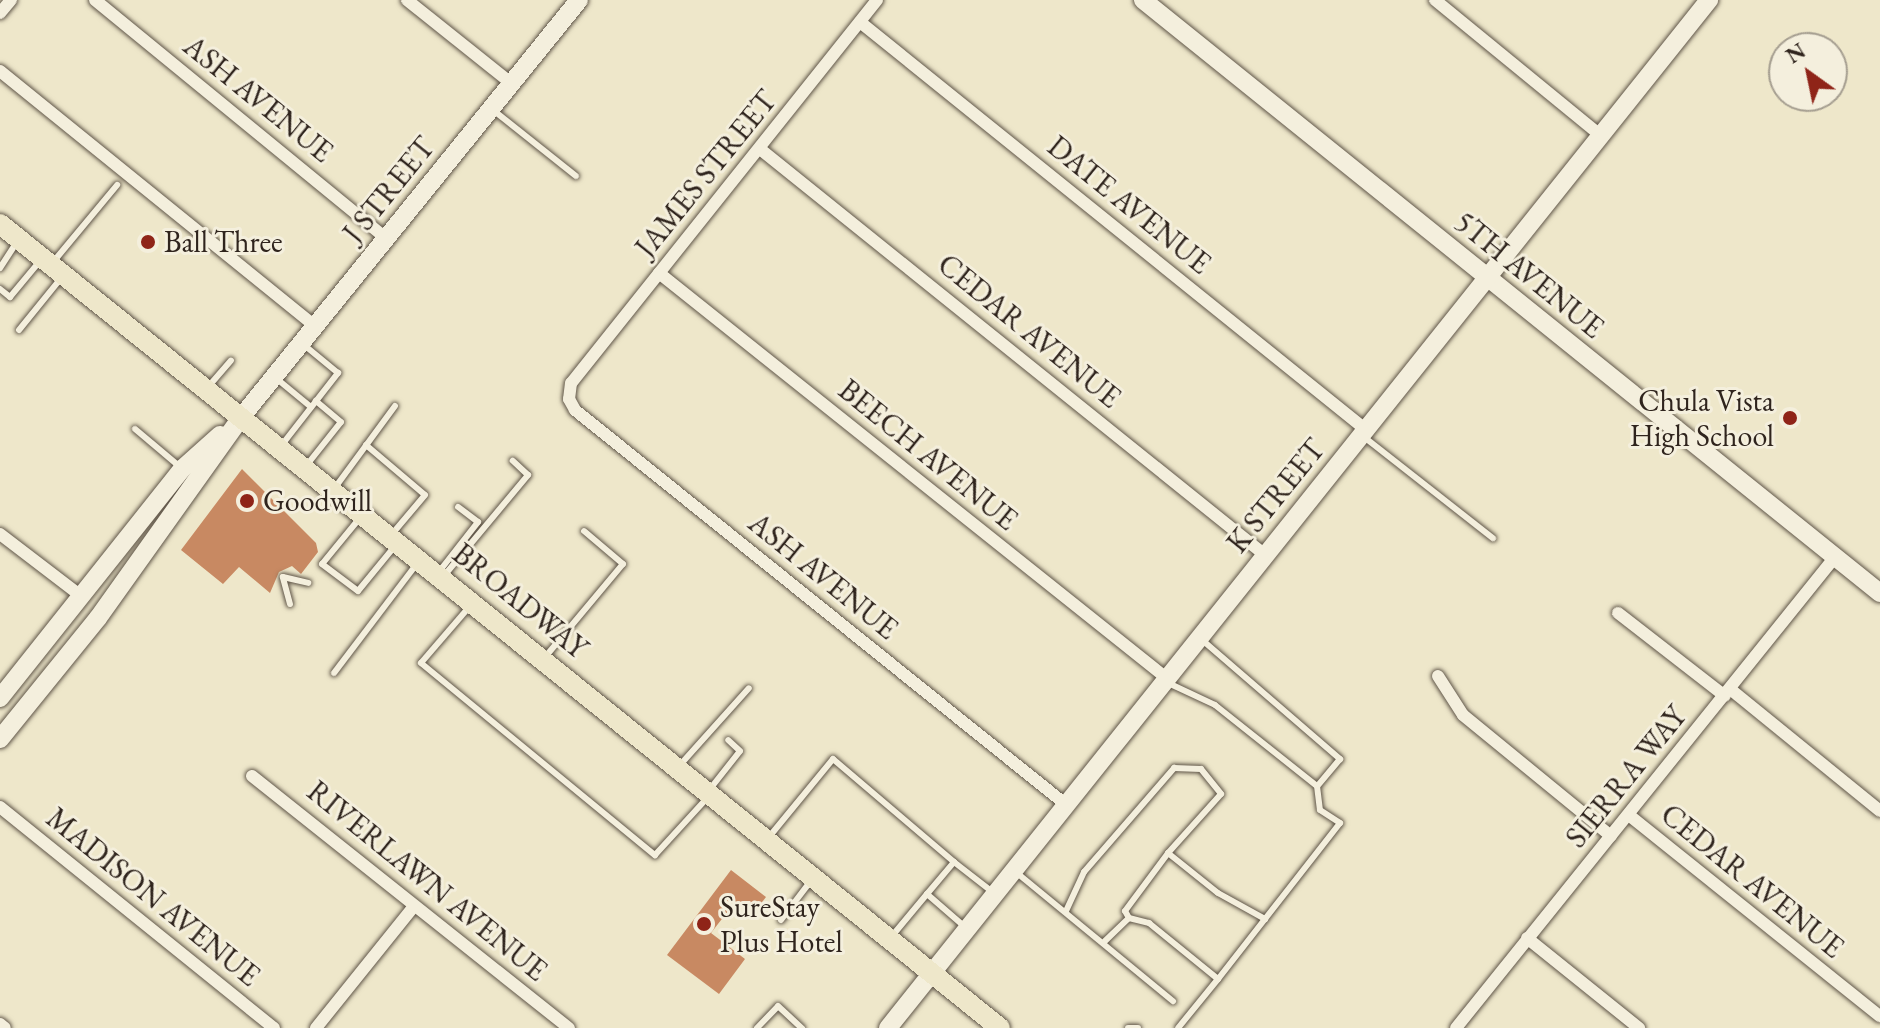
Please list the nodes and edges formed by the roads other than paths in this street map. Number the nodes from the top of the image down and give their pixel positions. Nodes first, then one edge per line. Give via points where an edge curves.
1 (11, 0) edge
2 (95, 0) edge
3 (407, 0) edge
4 (579, 0) edge
5 (877, 0) edge
6 (1143, 0) edge
7 (1435, 0) edge
8 (1707, 1) edge
9 (0, 13) edge
10 (860, 22) junction
11 (0, 71) edge
12 (511, 83) junction
13 (490, 108) junction
14 (1600, 135) junction
15 (760, 149) junction
16 (576, 176) dead end
17 (117, 185) dead end
18 (0, 224) edge
19 (19, 238) junction
20 (387, 239) junction
21 (53, 265) junction
22 (0, 268) edge
23 (659, 273) junction
24 (1486, 277) junction
25 (0, 289) edge
26 (315, 326) junction
27 (19, 330) dead end
28 (301, 343) junction
29 (231, 361) dead end
30 (274, 377) junction
31 (574, 379) joint
32 (208, 387) junction
33 (316, 401) junction
34 (395, 406) dead end
35 (311, 407) junction
36 (243, 415) junction
37 (135, 429) dead end
38 (1363, 432) junction
39 (366, 445) junction
40 (281, 446) junction
41 (513, 461) dead end
42 (306, 466) junction
43 (182, 469) junction
44 (334, 489) junction
45 (458, 507) dead end
46 (364, 513) junction
47 (584, 531) dead end
48 (0, 534) edge
49 (395, 538) junction
50 (1493, 538) dead end
51 (1265, 555) junction
52 (1835, 557) junction
53 (421, 559) junction
54 (440, 575) junction
55 (308, 583) dead end
56 (1880, 593) edge
57 (81, 596) junction
58 (473, 601) junction
59 (290, 604) dead end
60 (1618, 613) dead end
61 (1198, 637) junction
62 (544, 659) junction
63 (334, 673) dead end
64 (1438, 676) dead end
65 (1164, 679) junction
66 (749, 688) dead end
67 (1727, 693) junction
68 (0, 698) edge
69 (0, 739) edge
70 (728, 740) dead end
71 (678, 767) junction
72 (252, 776) dead end
73 (1317, 786) junction
74 (709, 793) junction
75 (1064, 803) junction
76 (0, 807) edge
77 (1880, 811) edge
78 (1630, 816) junction
79 (1611, 836) junction
80 (767, 840) junction
81 (1168, 853) junction
82 (954, 862) junction
83 (1011, 868) junction
84 (814, 878) junction
85 (927, 894) junction
86 (996, 894) junction
87 (414, 906) junction
88 (1066, 911) junction
89 (1129, 918) junction
90 (1265, 919) junction
91 (781, 920) dead end
92 (967, 929) junction
93 (1527, 938) junction
94 (889, 939) junction
95 (1105, 941) junction
96 (931, 973) junction
97 (1218, 979) junction
98 (1173, 1001) dead end
99 (1880, 1016) edge
100 (0, 1024) edge
101 (5, 1028) edge
102 (274, 1028) edge
103 (316, 1028) edge
104 (569, 1028) edge
105 (757, 1028) edge
106 (802, 1028) edge
107 (888, 1028) edge
108 (1000, 1028) edge
109 (1128, 1028) edge
110 (1138, 1028) edge
111 (1178, 1028) edge
112 (1456, 1028) edge
113 (1639, 1028) edge

1 - 9 street
2 - 20 street, ASH AVENUE
3 - 12 street
4 - 12 street, J STREET
5 - 10 street, JAMES STREET
6 - 24 street, 5TH AVENUE
7 - 14 street
8 - 14 street, K STREET
10 - 15 street, JAMES STREET
10 - 38 street, DATE AVENUE
11 - 26 street
12 - 13 street, J STREET
13 - 16 lane
13 - 20 street, J STREET
14 - 24 street, K STREET
15 - 23 street, JAMES STREET
15 - 51 street, CEDAR AVENUE
17 - 21 lane
18 - 19 main road, BROADWAY
19 - 21 main road, BROADWAY
19 - 22 lane
20 - 26 street, J STREET
21 - 25 lane via 10,297
21 - 27 lane
21 - 32 main road, BROADWAY
23 - 31 street, JAMES STREET
23 - 65 street, BEECH AVENUE
24 - 38 street, K STREET
24 - 52 street, 5TH AVENUE
26 - 28 street, J STREET
28 - 30 street, J STREET
28 - 33 lane via 338,373
29 - 32 lane
30 - 35 lane
30 - 36 street, J STREET
31 - 75 street, ASH AVENUE via 568,393 575,410
32 - 36 main road, BROADWAY
33 - 35 lane
33 - 42 lane via 341,422
34 - 39 lane
35 - 40 lane
36 - 40 main road, BROADWAY
36 - 43 street, J STREET
36 - 69 street, J STREET via 98,618
37 - 43 lane
38 - 50 lane
38 - 51 street, K STREET
39 - 44 lane
39 - 49 lane via 425,495
40 - 42 main road, BROADWAY
41 - 54 lane via 528,475
42 - 44 main road, BROADWAY
43 - 57 street, J STREET
44 - 46 main road, BROADWAY
45 - 54 lane via 478,522
46 - 49 main road, BROADWAY
46 - 49 lane via 322,564 358,591
47 - 62 lane via 623,564
48 - 57 street
49 - 53 main road, BROADWAY
51 - 61 street, K STREET
52 - 56 street, 5TH AVENUE
52 - 67 street, SIERRA WAY
53 - 54 main road, BROADWAY
53 - 63 lane
54 - 58 main road, BROADWAY
55 - 59 lane via 283,577
57 - 68 street, J STREET
58 - 62 main road, BROADWAY
58 - 74 lane via 421,663 655,855
60 - 67 street
61 - 65 street, K STREET
61 - 73 lane via 1340,759
62 - 71 main road, BROADWAY
64 - 79 street, CEDAR AVENUE via 1463,715
65 - 73 lane via 1215,705
65 - 75 street, K STREET
66 - 71 lane
67 - 77 street
67 - 78 street, SIERRA WAY
70 - 74 lane via 740,751
71 - 74 main road, BROADWAY
72 - 87 street, RIVERLAWN AVENUE
73 - 90 lane via 1320,810 1340,823
74 - 80 main road, BROADWAY
75 - 83 street, K STREET
76 - 102 street, MADISON AVENUE
78 - 79 street, SIERRA WAY
78 - 99 street, CEDAR AVENUE
79 - 93 street, SIERRA WAY
80 - 82 lane via 833,759
80 - 84 main road, BROADWAY
81 - 88 lane via 1221,794 1201,769 1174,768 1084,872
81 - 89 lane via 1125,911
81 - 90 lane via 1218,893
82 - 85 lane
82 - 86 lane
83 - 86 street, K STREET
83 - 88 lane
84 - 91 lane
84 - 94 main road, BROADWAY
85 - 92 lane
85 - 94 lane
86 - 92 street, K STREET
87 - 103 street
87 - 104 street, RIVERLAWN AVENUE
88 - 95 lane
89 - 95 lane
89 - 97 lane via 1149,923
90 - 97 lane
92 - 96 street, K STREET
93 - 112 street, SIERRA WAY
93 - 113 street
94 - 96 main road, BROADWAY
95 - 98 lane
96 - 107 street, K STREET
96 - 108 main road, BROADWAY
97 - 111 lane
100 - 101 street
105 - 106 lane via 778,1006
109 - 110 lane

